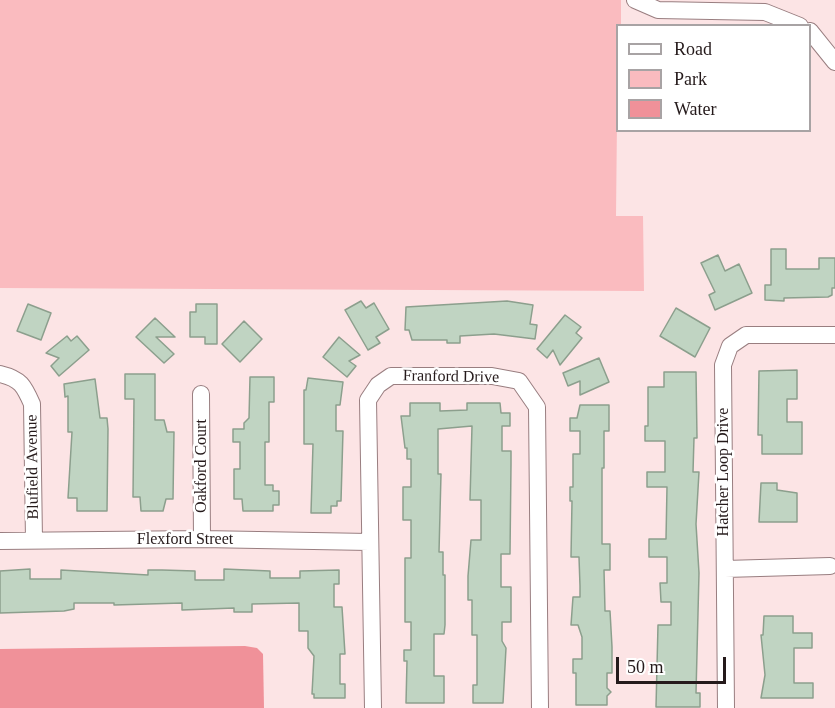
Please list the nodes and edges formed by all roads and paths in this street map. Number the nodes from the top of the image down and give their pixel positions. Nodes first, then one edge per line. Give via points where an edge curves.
1 (635, 0) edge
2 (795, 24) edge
3 (811, 32) edge
4 (835, 62) edge
5 (835, 335) edge
6 (0, 374) edge
7 (201, 394) dead end
8 (202, 539) junction
9 (34, 540) junction
10 (0, 541) edge
11 (369, 542) junction
12 (830, 566) dead end
13 (725, 569) junction
14 (373, 708) edge
15 (540, 708) edge
16 (726, 708) edge

1 - 2 street via 658,10 765,12
3 - 4 street
5 - 13 street, Hatcher Loop Drive via 746,335 730,346 723,365
6 - 9 street, Blufield Avenue via 15,378 32,404
7 - 8 street, Oakford Court
8 - 9 street, Flexford Street
8 - 11 street, Flexford Street
9 - 10 street, Flexford Street
11 - 14 street, Franford Drive
11 - 15 street, Franford Drive via 369,400 378,385 391,376 492,376 519,381 537,406
12 - 13 street
13 - 16 street, Hatcher Loop Drive

